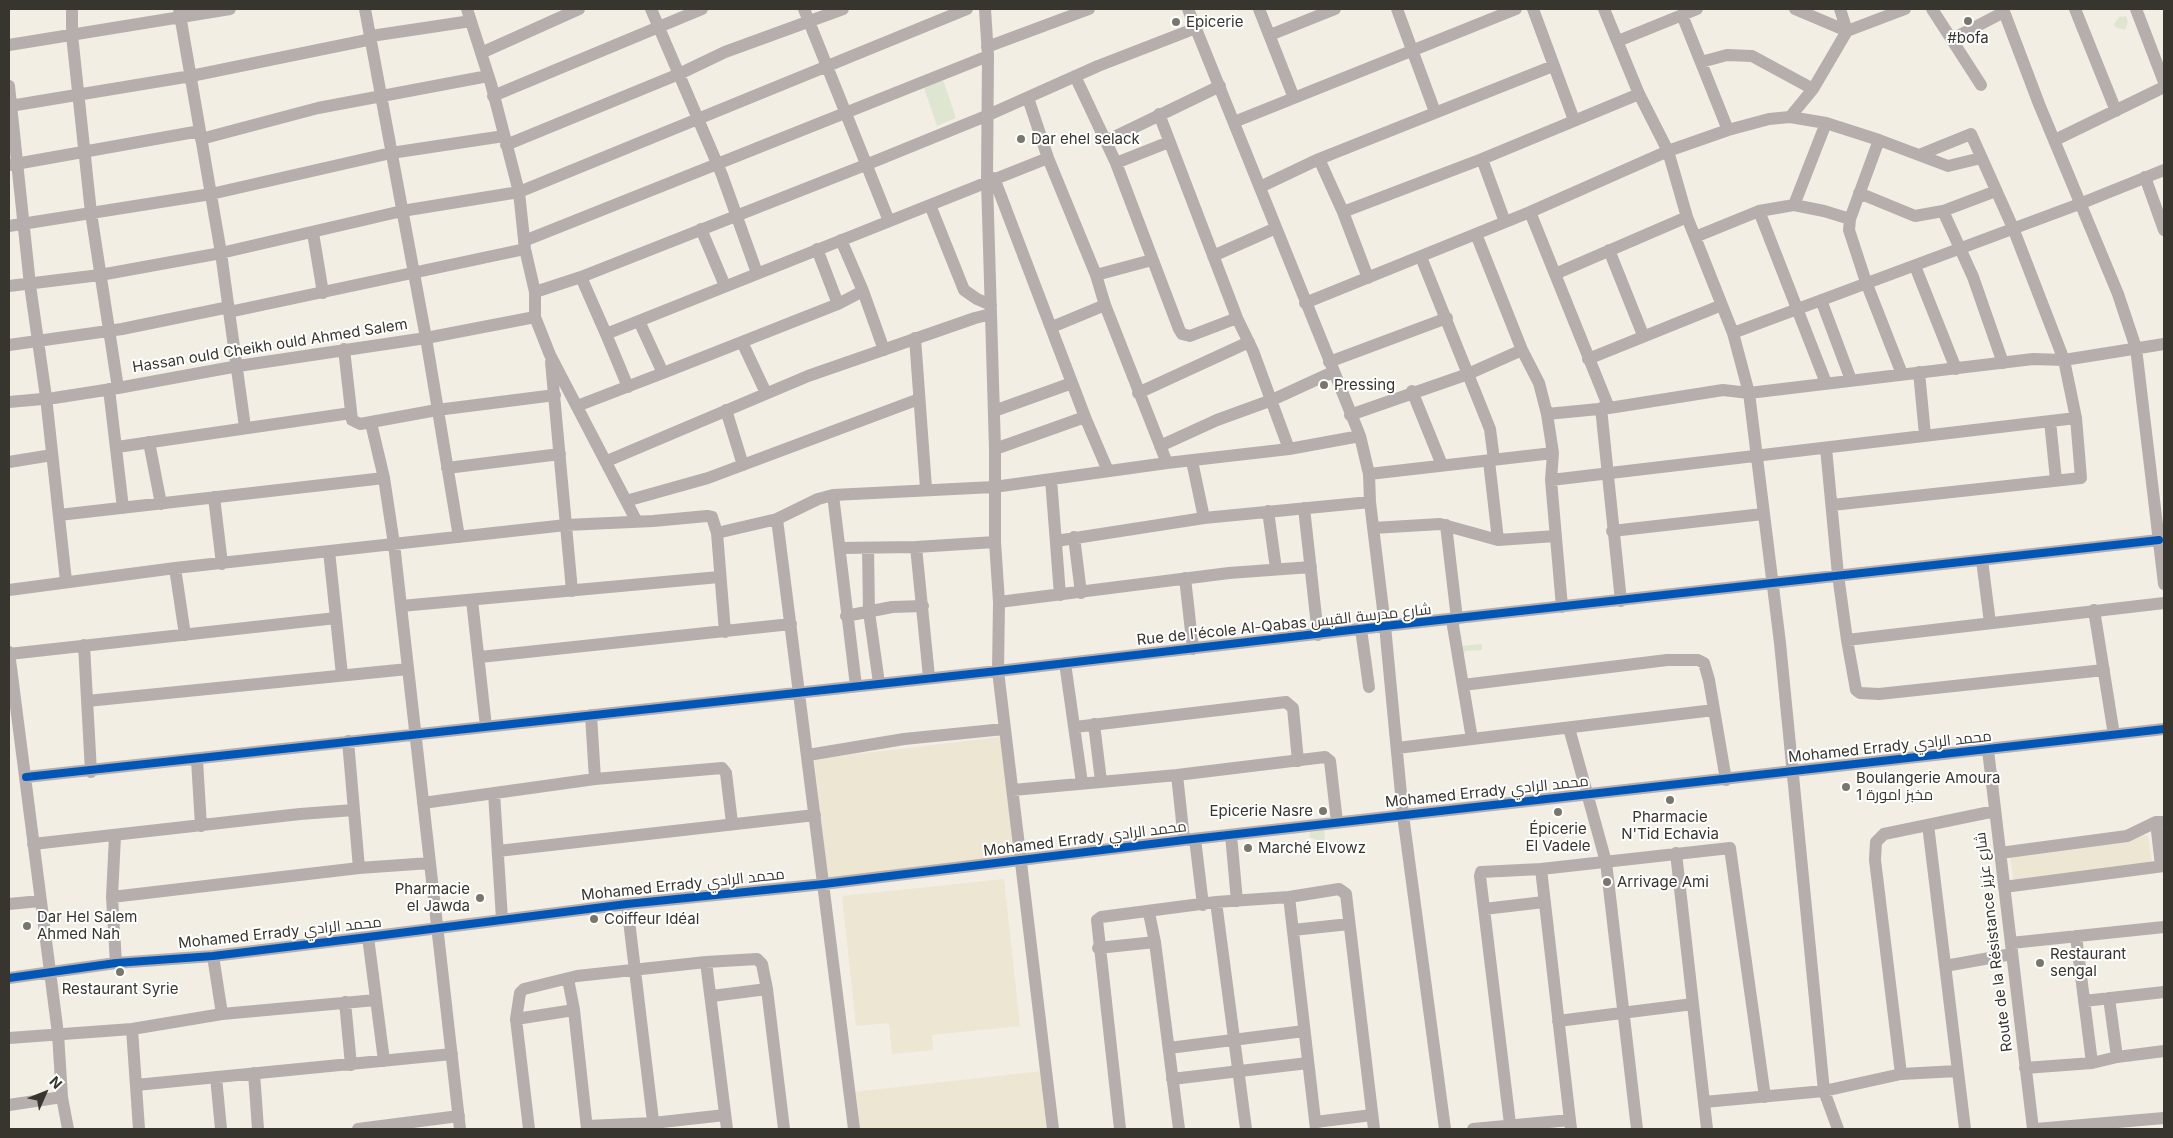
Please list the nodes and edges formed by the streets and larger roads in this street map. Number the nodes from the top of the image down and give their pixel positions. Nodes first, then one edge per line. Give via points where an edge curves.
1 (72, 9) edge
2 (230, 9) edge
3 (365, 9) edge
4 (579, 9) edge
5 (651, 9) edge
6 (702, 9) edge
7 (804, 9) edge
8 (967, 9) edge
9 (985, 9) edge
10 (1090, 9) edge
11 (1188, 9) edge
12 (1259, 9) edge
13 (1335, 9) edge
14 (1397, 9) edge
15 (1516, 9) edge
16 (1533, 9) edge
17 (1604, 9) edge
18 (1697, 9) edge
19 (1795, 9) edge
20 (1840, 9) edge
21 (1905, 9) edge
22 (1932, 9) edge
23 (2075, 9) edge
24 (2136, 9) edge
25 (836, 10) edge
26 (1321, 11) edge
27 (2004, 11) edge
28 (180, 14) edge
29 (469, 15) edge
30 (1682, 15) junction
31 (810, 22) junction
32 (658, 26) junction
33 (1196, 28) junction
34 (1847, 31) junction
35 (1270, 35) junction
36 (72, 36) junction
37 (371, 38) junction
38 (1952, 39) junction
39 (1618, 41) junction
40 (9, 45) edge
41 (1412, 51) junction
42 (988, 52) junction
43 (481, 53) junction
44 (1700, 62) junction
45 (827, 65) junction
46 (1553, 66) junction
47 (679, 74) junction
48 (191, 76) junction
49 (488, 76) junction
50 (1075, 76) junction
51 (2164, 82) edge
52 (1981, 85) dead end
53 (9, 86) edge
54 (1220, 86) junction
55 (2164, 87) edge
56 (1814, 89) junction
57 (9, 91) edge
58 (80, 94) junction
59 (1639, 94) junction
60 (380, 96) junction
61 (493, 96) junction
62 (1028, 98) junction
63 (1294, 98) junction
64 (10, 106) edge
65 (2116, 111) junction
66 (1435, 112) junction
67 (846, 114) junction
68 (1159, 114) junction
69 (986, 116) junction
70 (1790, 117) junction
71 (699, 118) junction
72 (1574, 120) junction
73 (1234, 122) junction
74 (1826, 123) junction
75 (1728, 130) junction
76 (200, 135) junction
77 (505, 140) junction
78 (1879, 140) junction
79 (2055, 140) junction
80 (1106, 141) junction
81 (1169, 142) junction
82 (85, 150) junction
83 (1668, 151) junction
84 (391, 153) junction
85 (1919, 155) junction
86 (1048, 158) junction
87 (1981, 158) junction
88 (1319, 159) junction
89 (1482, 160) junction
90 (1116, 163) junction
91 (13, 164) edge
92 (868, 164) junction
93 (718, 165) junction
94 (2164, 170) edge
95 (2145, 178) junction
96 (990, 179) junction
97 (1260, 187) junction
98 (1996, 191) junction
99 (519, 192) junction
100 (1859, 193) junction
101 (211, 194) junction
102 (2082, 203) junction
103 (930, 205) junction
104 (1794, 205) junction
105 (402, 211) junction
106 (1759, 211) junction
107 (1943, 211) junction
108 (1344, 212) junction
109 (1530, 212) junction
110 (91, 213) junction
111 (735, 215) junction
112 (2162, 215) edge
113 (1687, 217) junction
114 (1850, 219) junction
115 (889, 221) junction
116 (1505, 222) junction
117 (24, 224) junction
118 (9, 226) edge
119 (701, 228) junction
120 (1276, 228) junction
121 (2012, 228) junction
122 (2164, 230) edge
123 (313, 232) junction
124 (1476, 234) junction
125 (1695, 237) junction
126 (841, 240) junction
127 (525, 245) junction
128 (817, 249) junction
129 (1960, 249) junction
130 (1609, 250) junction
131 (221, 252) junction
132 (1213, 256) junction
133 (1421, 256) junction
134 (1152, 260) junction
135 (1915, 266) junction
136 (414, 273) junction
137 (756, 273) junction
138 (1554, 274) junction
139 (100, 275) junction
140 (1096, 275) junction
141 (581, 277) junction
142 (1368, 278) junction
143 (1866, 282) junction
144 (30, 285) junction
145 (9, 286) edge
146 (725, 286) junction
147 (863, 291) junction
148 (535, 292) junction
149 (324, 293) junction
150 (1821, 300) junction
151 (1305, 303) junction
152 (838, 304) junction
153 (1104, 305) junction
154 (1722, 305) junction
155 (1798, 308) junction
156 (229, 309) junction
157 (991, 309) junction
158 (535, 317) junction
159 (1237, 318) junction
160 (1447, 318) junction
161 (639, 321) junction
162 (1052, 326) junction
163 (110, 330) junction
164 (1733, 333) junction
165 (606, 334) junction
166 (1643, 335) junction
167 (426, 338) junction
168 (915, 338) junction
169 (38, 340) junction
170 (742, 342) junction
171 (1248, 342) junction
172 (9, 344) edge
173 (2164, 344) edge
174 (2136, 348) junction
175 (344, 349) junction
176 (884, 350) junction
177 (1522, 350) junction
178 (550, 355) junction
179 (1588, 359) junction
180 (2064, 360) junction
181 (2003, 363) junction
182 (238, 366) junction
183 (1331, 367) junction
184 (1956, 369) junction
185 (1919, 372) junction
186 (663, 373) junction
187 (1468, 374) junction
188 (1902, 374) junction
189 (1851, 380) junction
190 (1072, 383) junction
191 (1826, 383) junction
192 (628, 387) junction
193 (113, 388) junction
194 (1412, 391) junction
195 (766, 393) junction
196 (1138, 393) junction
197 (1750, 393) junction
198 (555, 395) junction
199 (46, 397) junction
200 (919, 398) junction
201 (1272, 400) junction
202 (9, 402) edge
203 (577, 406) junction
204 (1605, 408) junction
205 (437, 410) junction
206 (726, 410) junction
207 (994, 411) junction
208 (351, 413) junction
209 (1350, 414) junction
210 (1547, 414) junction
211 (1085, 417) junction
212 (2076, 418) junction
213 (2050, 421) junction
214 (371, 423) junction
215 (245, 427) junction
216 (1925, 435) junction
217 (1360, 436) junction
218 (149, 442) junction
219 (117, 446) junction
220 (1160, 446) junction
221 (1826, 448) junction
222 (995, 449) junction
223 (1289, 450) junction
224 (1553, 452) junction
225 (560, 454) junction
226 (52, 455) junction
227 (1756, 456) junction
228 (1492, 460) junction
229 (607, 461) junction
230 (9, 462) edge
231 (1192, 462) junction
232 (1167, 463) junction
233 (744, 465) junction
234 (1442, 465) junction
235 (447, 468) junction
236 (1108, 471) junction
237 (1369, 474) junction
238 (1608, 474) junction
239 (384, 478) junction
240 (1050, 479) junction
241 (1551, 480) junction
242 (2056, 480) junction
243 (994, 487) junction
244 (926, 488) junction
245 (833, 495) junction
246 (214, 497) junction
247 (626, 502) junction
248 (1370, 502) junction
249 (161, 504) junction
250 (1832, 505) junction
251 (123, 508) junction
252 (1304, 508) junction
253 (1268, 511) junction
254 (2160, 513) edge
255 (1763, 514) junction
256 (59, 515) junction
257 (1204, 518) junction
258 (777, 519) junction
259 (636, 520) junction
260 (566, 525) junction
261 (1446, 526) junction
262 (1373, 528) junction
263 (1612, 531) junction
264 (717, 533) junction
265 (1556, 536) junction
266 (459, 537) junction
267 (1074, 537) junction
268 (1056, 540) junction
269 (1498, 540) junction
270 (2159, 540) junction
271 (994, 542) junction
272 (394, 544) junction
273 (916, 547) junction
274 (841, 548) junction
275 (868, 548) junction
276 (329, 551) junction
277 (1982, 560) junction
278 (222, 564) junction
279 (1311, 567) junction
280 (175, 568) junction
281 (1276, 569) junction
282 (1838, 575) junction
283 (719, 578) junction
284 (1185, 578) junction
285 (66, 581) junction
286 (1771, 584) junction
287 (2164, 584) edge
288 (9, 590) edge
289 (572, 591) junction
290 (1081, 593) junction
291 (1060, 595) junction
292 (472, 600) junction
293 (1621, 601) junction
294 (999, 602) junction
295 (2164, 603) edge
296 (401, 606) junction
297 (923, 606) junction
298 (1562, 607) junction
299 (2094, 610) junction
300 (870, 612) junction
301 (846, 616) junction
302 (336, 618) junction
303 (1455, 619) junction
304 (1990, 623) junction
305 (791, 624) junction
306 (1385, 626) junction
307 (1362, 629) junction
308 (725, 632) junction
309 (184, 635) junction
310 (1318, 635) junction
311 (1847, 640) junction
312 (84, 645) junction
313 (1193, 649) junction
314 (9, 653) edge
315 (480, 657) junction
316 (1065, 663) junction
317 (408, 669) junction
318 (2104, 670) junction
319 (998, 671) junction
320 (342, 676) junction
321 (930, 678) junction
322 (879, 683) junction
323 (1463, 684) junction
324 (856, 686) junction
325 (1369, 687) dead end
326 (800, 693) junction
327 (87, 701) junction
328 (1714, 710) junction
329 (591, 715) junction
330 (1094, 724) junction
331 (486, 727) junction
332 (1075, 727) junction
333 (1569, 728) junction
334 (1004, 729) junction
335 (2164, 729) edge
336 (415, 734) junction
337 (2114, 735) junction
338 (1472, 739) junction
339 (14, 740) edge
340 (348, 741) junction
341 (1397, 748) junction
342 (1988, 750) junction
343 (808, 755) junction
344 (196, 760) junction
345 (1298, 762) junction
346 (91, 772) junction
347 (1791, 772) junction
348 (1176, 775) junction
349 (26, 778) junction
350 (595, 779) junction
351 (1726, 780) junction
352 (1101, 781) junction
353 (1082, 783) junction
354 (1013, 790) junction
355 (494, 793) junction
356 (1587, 796) junction
357 (423, 803) junction
358 (354, 810) junction
359 (1995, 811) junction
360 (815, 815) junction
361 (1403, 815) junction
362 (1337, 822) junction
363 (2160, 822) edge
364 (732, 823) junction
365 (1928, 824) junction
366 (202, 826) junction
367 (1231, 835) junction
368 (115, 836) junction
369 (1189, 840) junction
370 (33, 844) junction
371 (498, 851) junction
372 (2000, 853) junction
373 (1676, 854) junction
374 (1021, 861) junction
375 (1606, 862) junction
376 (430, 863) junction
377 (2162, 866) edge
378 (359, 868) junction
379 (1541, 869) junction
380 (824, 884) junction
381 (2004, 887) junction
382 (112, 897) junction
383 (1289, 897) junction
384 (40, 901) junction
385 (1237, 901) junction
386 (1216, 902) junction
387 (1544, 902) junction
388 (9, 904) edge
389 (627, 904) junction
390 (1202, 905) junction
391 (1484, 909) junction
392 (1149, 912) junction
393 (502, 919) junction
394 (1349, 924) junction
395 (437, 927) junction
396 (2164, 927) edge
397 (1293, 930) junction
398 (2076, 936) junction
399 (368, 937) junction
400 (1155, 942) junction
401 (1098, 948) junction
402 (2011, 949) junction
403 (213, 956) junction
404 (706, 962) junction
405 (116, 963) junction
406 (1945, 966) junction
407 (634, 970) junction
408 (49, 972) junction
409 (9, 978) edge
410 (568, 979) junction
411 (767, 989) junction
412 (2164, 992) edge
413 (712, 996) junction
414 (2109, 998) junction
415 (376, 1000) junction
416 (2084, 1001) junction
417 (345, 1002) junction
418 (1693, 1004) junction
419 (574, 1010) junction
420 (1624, 1013) junction
421 (222, 1014) junction
422 (516, 1019) junction
423 (1558, 1021) junction
424 (132, 1028) junction
425 (1304, 1031) junction
426 (58, 1034) junction
427 (9, 1038) edge
428 (1234, 1040) junction
429 (1168, 1048) junction
430 (2164, 1051) edge
431 (452, 1054) junction
432 (2117, 1057) junction
433 (384, 1062) junction
434 (1308, 1062) junction
435 (2092, 1063) junction
436 (351, 1065) junction
437 (2025, 1068) junction
438 (1238, 1071) junction
439 (1957, 1071) junction
440 (254, 1073) junction
441 (1901, 1074) junction
442 (216, 1077) junction
443 (1172, 1079) junction
444 (136, 1085) junction
445 (1824, 1091) junction
446 (1765, 1096) junction
447 (62, 1097) junction
448 (1704, 1102) junction
449 (9, 1105) edge
450 (726, 1115) junction
451 (1372, 1115) junction
452 (459, 1116) junction
453 (2164, 1118) edge
454 (1510, 1124) junction
455 (1571, 1125) edge
456 (654, 1126) edge
457 (1315, 1126) edge
458 (587, 1128) edge
459 (68, 1129) edge
460 (139, 1129) edge
461 (221, 1129) edge
462 (258, 1129) edge
463 (358, 1129) edge
464 (460, 1129) edge
465 (529, 1129) edge
466 (727, 1129) edge
467 (784, 1129) edge
468 (854, 1129) edge
469 (1053, 1129) edge
470 (1120, 1129) edge
471 (1179, 1129) edge
472 (1246, 1129) edge
473 (1374, 1129) edge
474 (1445, 1129) edge
475 (1474, 1129) edge
476 (1637, 1129) edge
477 (1707, 1129) edge
478 (1838, 1129) edge
479 (1965, 1129) edge
480 (2034, 1129) edge

1 - 36 street
2 - 28 street
3 - 37 street
4 - 43 street
5 - 32 street
6 - 32 street
7 - 31 street
8 - 45 street
9 - 42 street
10 - 42 street
11 - 33 street
12 - 35 street
13 - 26 street
14 - 41 street
15 - 41 street
16 - 46 street
17 - 39 street
18 - 30 street
19 - 34 street
20 - 34 street
21 - 34 street
22 - 38 street
23 - 65 street
24 - 51 street
25 - 31 street
26 - 35 street
27 - 38 street
27 - 79 street
28 - 36 street
28 - 48 street
29 - 37 street
29 - 43 street
30 - 39 street
30 - 44 street
31 - 45 street
31 - 47 street via 725,52
32 - 47 street
32 - 61 street
33 - 50 street
33 - 54 street
34 - 56 street
35 - 63 street
36 - 40 street
36 - 58 street
37 - 48 street
37 - 60 street
38 - 52 street
39 - 59 street
41 - 63 street
41 - 66 street
42 - 67 street
42 - 69 street
43 - 49 street
44 - 56 street via 1726,55 1752,56
44 - 75 street
45 - 67 street
45 - 71 street
46 - 66 street
46 - 72 street
47 - 71 street
47 - 77 street
48 - 58 street
48 - 76 street
49 - 60 street
49 - 61 street
50 - 62 street
50 - 80 street
53 - 57 street
54 - 68 street
54 - 73 street
55 - 65 street
56 - 70 street
57 - 64 street
58 - 64 street
58 - 82 street
59 - 72 street
59 - 83 street
60 - 76 street
60 - 84 street
61 - 77 street
62 - 69 street
62 - 86 street
63 - 73 street
64 - 91 street
65 - 79 street
66 - 88 street
67 - 92 street
67 - 93 street
68 - 80 street
68 - 81 street
69 - 92 street
69 - 96 street
70 - 74 street
70 - 75 street
71 - 93 street
71 - 99 street
72 - 89 street
73 - 97 street
74 - 78 street
74 - 104 street
75 - 83 street
76 - 82 street
76 - 101 street
77 - 84 street
77 - 99 street
78 - 85 street
78 - 100 street
79 - 102 street
80 - 90 street
81 - 90 street
81 - 132 street
82 - 91 street
82 - 110 street
83 - 109 street
83 - 113 street
84 - 101 street
84 - 105 street
85 - 87 street via 1948,166
85 - 87 street via 1972,134
86 - 96 street
86 - 140 street
87 - 98 street
88 - 97 street
88 - 108 street
89 - 108 street
89 - 116 street
90 - 134 street
91 - 117 street
92 - 111 street
92 - 115 street
93 - 111 street
93 - 127 street
94 - 95 street
95 - 102 street
95 - 112 street
96 - 103 street
96 - 157 street
96 - 162 street
97 - 120 street
98 - 107 street
98 - 121 street
99 - 105 street
99 - 127 street
100 - 107 street via 1910,216
100 - 114 street
101 - 110 street
101 - 131 street
102 - 121 street
102 - 174 street
103 - 115 street
103 - 157 street via 964,290
104 - 106 street
104 - 114 street
105 - 123 street
105 - 136 street
106 - 125 street
106 - 155 street
107 - 129 street
108 - 142 street
109 - 116 street
109 - 138 street
110 - 117 street
110 - 139 street
111 - 119 street
111 - 137 street
112 - 122 street
113 - 125 street
113 - 130 street
114 - 143 street via 1849,230
115 - 126 street
116 - 124 street
117 - 118 street
117 - 144 street
119 - 141 street
119 - 146 street
120 - 132 street
120 - 151 street
121 - 129 street
121 - 180 street
123 - 131 street
123 - 149 street
124 - 133 street
124 - 177 street
125 - 154 street
126 - 128 street
126 - 147 street
127 - 136 street
127 - 148 street
128 - 137 street
128 - 152 street
129 - 135 street
129 - 181 street
130 - 138 street
130 - 166 street
131 - 139 street
131 - 156 street
132 - 159 street
133 - 142 street
133 - 160 street
134 - 140 street
134 - 159 street via 1182,334 1190,336
135 - 143 street
135 - 184 street
136 - 149 street
136 - 167 street
137 - 146 street
138 - 179 street
139 - 144 street
139 - 163 street
140 - 153 street
141 - 148 street
141 - 165 street
142 - 151 street
143 - 150 street
143 - 188 street
144 - 145 street
144 - 169 street
146 - 161 street
147 - 152 street
147 - 176 street
148 - 158 street
149 - 156 street
150 - 155 street
150 - 189 street
151 - 183 street
152 - 170 street
153 - 162 street
153 - 196 street
154 - 164 street
154 - 166 street
155 - 164 street
155 - 191 street
156 - 163 street
156 - 182 street
157 - 168 street
157 - 207 street
158 - 167 street, Hassan ould Cheikh ould Ahmed Salem
158 - 178 street
159 - 171 street
160 - 183 street
160 - 187 street
161 - 165 street
161 - 186 street
162 - 190 street
163 - 169 street
163 - 193 street
164 - 197 street
165 - 192 street
166 - 179 street
167 - 175 street, Hassan ould Cheikh ould Ahmed Salem
167 - 205 street
168 - 176 street
168 - 200 street
169 - 172 street
169 - 199 street
170 - 186 street
170 - 195 street
171 - 196 street
171 - 201 street
173 - 174 street
174 - 180 street
174 - 254 street
175 - 182 street, Hassan ould Cheikh ould Ahmed Salem
175 - 208 street
176 - 195 street
177 - 187 street
177 - 210 street via 1539,383
178 - 198 street
178 - 203 street
179 - 204 street
180 - 181 street via 2033,358
180 - 212 street
181 - 184 street
182 - 193 street, Hassan ould Cheikh ould Ahmed Salem
182 - 215 street
183 - 201 street
183 - 209 street
184 - 185 street
185 - 188 street
185 - 216 street
186 - 192 street
187 - 194 street
187 - 228 street via 1490,429
188 - 189 street
189 - 191 street
190 - 207 street
190 - 211 street
191 - 197 street
192 - 203 street
193 - 199 street, Hassan ould Cheikh ould Ahmed Salem
193 - 219 street
194 - 209 street
194 - 234 street
195 - 206 street
196 - 220 street
197 - 204 street via 1723,390
197 - 227 street
198 - 205 street
198 - 225 street
199 - 202 street, Hassan ould Cheikh ould Ahmed Salem
199 - 226 street
200 - 233 street
200 - 244 street
201 - 220 street
201 - 223 street
203 - 229 street
204 - 210 street
204 - 238 street
205 - 214 street
205 - 235 street
206 - 229 street
206 - 233 street
207 - 222 street
208 - 214 street via 355,422
208 - 215 street
209 - 217 street
210 - 224 street
211 - 222 street
211 - 236 street
212 - 213 street
212 - 242 street via 2081,478
213 - 216 street
213 - 242 street
214 - 239 street
215 - 218 street
216 - 221 street
217 - 223 street
217 - 237 street
218 - 219 street
218 - 249 street
219 - 251 street
220 - 232 street
221 - 227 street
221 - 250 street
222 - 243 street
223 - 231 street
224 - 228 street
224 - 241 street
225 - 235 street
225 - 260 street
226 - 230 street
226 - 256 street
227 - 238 street
227 - 255 street
228 - 234 street
228 - 269 street
229 - 247 street
231 - 232 street
231 - 257 street
232 - 236 street
233 - 247 street
234 - 237 street
235 - 266 street
236 - 240 street
237 - 248 street
238 - 241 street
238 - 263 street
239 - 246 street
239 - 272 street
240 - 243 street
240 - 268 street
241 - 265 street
242 - 250 street
243 - 244 street
243 - 271 street
244 - 245 street
245 - 258 street via 818,498
245 - 274 street
246 - 249 street
246 - 278 street
247 - 259 street
248 - 252 street
248 - 262 street
249 - 251 street
250 - 282 street
251 - 256 street
252 - 253 street
252 - 279 street
253 - 257 street
253 - 281 street
254 - 270 street
255 - 263 street
255 - 286 street
256 - 285 street
257 - 267 street
258 - 264 street
258 - 305 street
259 - 260 street
259 - 264 street via 711,516
260 - 266 street
260 - 289 street
261 - 262 street
261 - 269 street
261 - 303 street
262 - 306 street
263 - 293 street
264 - 283 street
265 - 269 street
265 - 298 street
266 - 272 street
267 - 268 street
267 - 290 street
268 - 291 street
270 - 277 street, Rue de l'école Al-Qabas شارع مدرسة القبس
270 - 287 street
271 - 273 street
271 - 294 street
272 - 276 street
272 - 296 street
273 - 275 street
273 - 297 street
274 - 275 street
274 - 301 street
275 - 300 street
276 - 278 street
276 - 302 street
277 - 282 street, Rue de l'école Al-Qabas شارع مدرسة القبس
277 - 304 street
278 - 280 street
279 - 281 street
279 - 310 street
280 - 285 street
280 - 309 street
281 - 284 street
282 - 286 street, Rue de l'école Al-Qabas شارع مدرسة القبس
282 - 311 street
283 - 289 street
283 - 308 street
284 - 290 street
284 - 313 street
285 - 288 street
286 - 293 street, Rue de l'école Al-Qabas شارع مدرسة القبس
286 - 347 street via 1782,662
289 - 292 street
290 - 291 street
291 - 294 street
292 - 296 street
292 - 315 street
293 - 298 street, Rue de l'école Al-Qabas شارع مدرسة القبس
294 - 319 street
295 - 299 street
296 - 317 street
297 - 300 street
297 - 321 street
298 - 303 street, Rue de l'école Al-Qabas شارع مدرسة القبس
299 - 304 street
299 - 318 street
300 - 301 street
300 - 322 street
301 - 324 street
302 - 309 street
302 - 320 street
303 - 306 street, Rue de l'école Al-Qabas شارع مدرسة القبس
303 - 323 street
304 - 311 street
305 - 308 street
305 - 326 street
306 - 307 street, Rue de l'école Al-Qabas شارع مدرسة القبس
306 - 341 street
307 - 310 street, Rue de l'école Al-Qabas شارع مدرسة القبس
307 - 325 street
308 - 315 street
309 - 312 street
310 - 313 street, Rue de l'école Al-Qabas شارع مدرسة القبس
311 - 318 street via 1856,690 1864,694
312 - 314 street
312 - 327 street
313 - 316 street, Rue de l'école Al-Qabas شارع مدرسة القبس
314 - 339 street
315 - 331 street
316 - 319 street, Rue de l'école Al-Qabas شارع مدرسة القبس
316 - 332 street
317 - 320 street
317 - 336 street
318 - 337 street
319 - 321 street, Rue de l'école Al-Qabas شارع مدرسة القبس
319 - 334 street
320 - 327 street
321 - 322 street, Rue de l'école Al-Qabas شارع مدرسة القبس
322 - 324 street, Rue de l'école Al-Qabas شارع مدرسة القبس
323 - 328 street via 1667,660 1698,660 1704,663 1707,671
323 - 338 street
324 - 326 street, Rue de l'école Al-Qabas شارع مدرسة القبس
326 - 329 street, Rue de l'école Al-Qabas شارع مدرسة القبس
326 - 343 street
327 - 346 street
328 - 333 street
328 - 351 street
329 - 331 street, Rue de l'école Al-Qabas شارع مدرسة القبس
329 - 350 street
330 - 332 street
330 - 345 street via 1286,702 1293,708
330 - 352 street
331 - 336 street, Rue de l'école Al-Qabas شارع مدرسة القبس
332 - 353 street
333 - 338 street
333 - 356 street
334 - 343 street via 904,739
334 - 354 street
335 - 337 street, Mohamed Errady محمد الرادي
336 - 340 street, Rue de l'école Al-Qabas شارع مدرسة القبس
336 - 357 street
337 - 342 street, Mohamed Errady محمد الرادي
338 - 341 street
339 - 349 street
340 - 344 street, Rue de l'école Al-Qabas شارع مدرسة القبس
340 - 358 street
341 - 361 street
342 - 347 street, Mohamed Errady محمد الرادي
342 - 359 street, Route de la Résistance شارع عزيز
343 - 360 street
344 - 346 street, Rue de l'école Al-Qabas شارع مدرسة القبس
344 - 366 street
345 - 348 street
345 - 362 street via 1328,758
346 - 349 street, Rue de l'école Al-Qabas شارع مدرسة القبس
347 - 351 street, Mohamed Errady محمد الرادي
347 - 445 street
348 - 352 street
348 - 369 street
349 - 370 street
350 - 355 street
350 - 364 street via 722,768 726,773
351 - 356 street, Mohamed Errady محمد الرادي
352 - 353 street
353 - 354 street
354 - 374 street
355 - 357 street
355 - 371 street
356 - 361 street, Mohamed Errady محمد الرادي
356 - 375 street
357 - 376 street
358 - 366 street
358 - 378 street
359 - 365 street
359 - 372 street, Route de la Résistance شارع عزيز
360 - 364 street
360 - 380 street
361 - 362 street, Mohamed Errady محمد الرادي
361 - 474 street
362 - 367 street, Mohamed Errady محمد الرادي
363 - 372 street via 2127,836
363 - 377 street
364 - 371 street
365 - 406 street
365 - 441 street via 1884,834 1876,842 1875,860
366 - 368 street
367 - 369 street, Mohamed Errady محمد الرادي
367 - 385 street
368 - 370 street
368 - 382 street
369 - 374 street, Mohamed Errady محمد الرادي
369 - 390 street
370 - 384 street
371 - 393 street
372 - 381 street, Route de la Résistance شارع عزيز
373 - 375 street
373 - 418 street
373 - 446 street via 1730,848
374 - 380 street, Mohamed Errady محمد الرادي
374 - 469 street
375 - 379 street
375 - 420 street
376 - 378 street
376 - 395 street
377 - 381 street
378 - 382 street
379 - 387 street
379 - 391 street via 1481,872
380 - 389 street, Mohamed Errady محمد الرادي
380 - 468 street
381 - 402 street, Route de la Résistance شارع عزيز
382 - 405 street
383 - 385 street
383 - 394 street via 1340,888 1346,894
383 - 397 street
384 - 388 street
384 - 408 street
385 - 386 street
386 - 390 street
386 - 428 street
387 - 391 street
387 - 423 street
389 - 393 street, Mohamed Errady محمد الرادي
389 - 407 street
390 - 392 street
391 - 454 street
392 - 400 street
392 - 401 street via 1101,917 1097,920
393 - 395 street, Mohamed Errady محمد الرادي
394 - 397 street
394 - 451 street
395 - 399 street, Mohamed Errady محمد الرادي
395 - 431 street
396 - 398 street
397 - 425 street
398 - 402 street
398 - 416 street
399 - 403 street, Mohamed Errady محمد الرادي
399 - 415 street
400 - 401 street
400 - 429 street
401 - 470 street
402 - 406 street
402 - 437 street, Route de la Résistance شارع عزيز
403 - 405 street, Mohamed Errady محمد الرادي
403 - 421 street
404 - 407 street
404 - 411 street via 759,959
404 - 413 street
405 - 408 street, Mohamed Errady محمد الرادي
406 - 439 street
407 - 410 street
407 - 456 street
408 - 409 street, Mohamed Errady محمد الرادي
408 - 426 street
410 - 419 street
410 - 422 street via 524,989 520,993
411 - 413 street
411 - 467 street
412 - 414 street
413 - 450 street
414 - 416 street
414 - 432 street
415 - 417 street
415 - 433 street
416 - 435 street
417 - 421 street
417 - 436 street
418 - 420 street
418 - 448 street
419 - 422 street
419 - 458 street
420 - 423 street
420 - 476 street
421 - 424 street
422 - 465 street
423 - 455 street
424 - 426 street
424 - 444 street
425 - 428 street
425 - 434 street
426 - 427 street
426 - 447 street
428 - 429 street
428 - 438 street
429 - 443 street
430 - 432 street
431 - 433 street
431 - 452 street
432 - 435 street
433 - 436 street
434 - 438 street
434 - 457 street
435 - 437 street
436 - 440 street
437 - 480 street, Route de la Résistance شارع عزيز
438 - 443 street
438 - 472 street
439 - 441 street
439 - 479 street
440 - 442 street
440 - 462 street
441 - 445 street
442 - 444 street
442 - 461 street
443 - 471 street
444 - 460 street
445 - 446 street
445 - 478 street
446 - 448 street
447 - 449 street
447 - 459 street
448 - 477 street
450 - 456 street
450 - 466 street
451 - 457 street
451 - 473 street
452 - 463 street
452 - 464 street
453 - 480 street
454 - 455 street
454 - 475 street
456 - 458 street

